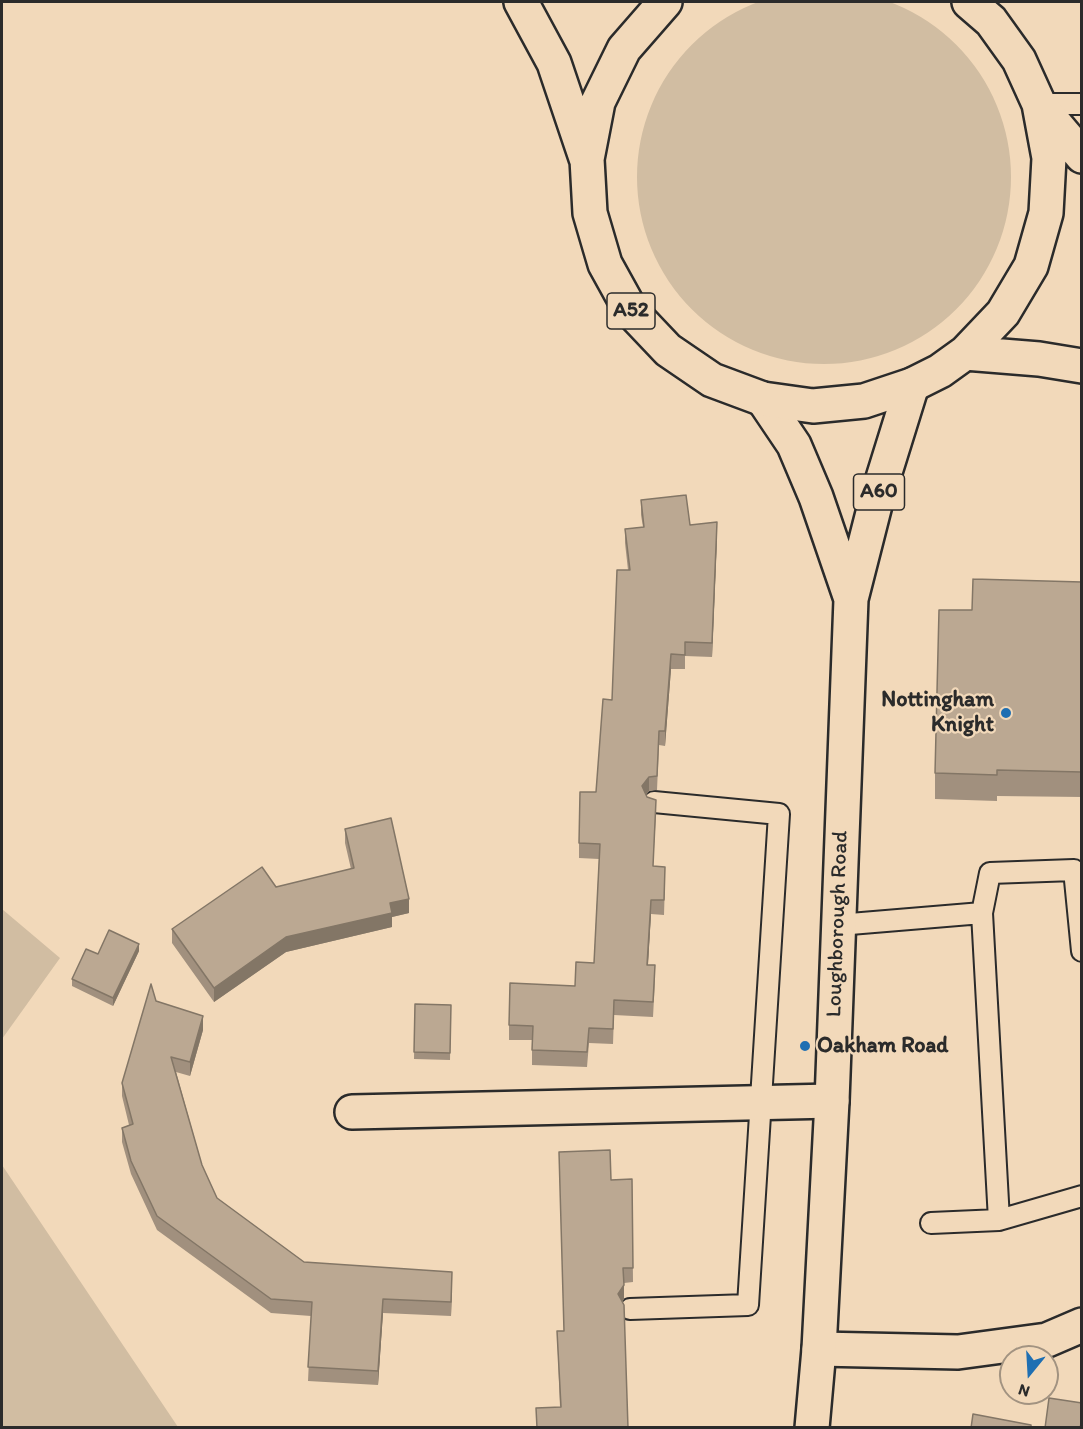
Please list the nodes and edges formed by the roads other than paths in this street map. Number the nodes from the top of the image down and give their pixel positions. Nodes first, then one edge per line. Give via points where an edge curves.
1 (521, 2) edge
2 (665, 2) edge
3 (969, 2) edge
4 (1039, 104) junction
5 (1082, 104) edge
6 (1082, 156) edge
7 (587, 159) junction
8 (965, 353) junction
9 (1082, 366) edge
10 (912, 386) junction
11 (763, 399) junction
12 (851, 599) junction
13 (654, 802) edge
14 (982, 913) junction
15 (838, 925) junction
16 (1082, 951) edge
17 (832, 1101) junction
18 (762, 1104) junction
19 (352, 1112) dead end
20 (1082, 1197) edge
21 (999, 1220) junction
22 (931, 1223) dead end
23 (630, 1309) dead end
24 (1082, 1325) edge
25 (819, 1349) junction
26 (812, 1428) edge

1 - 7 main road, A52 via 554,63
2 - 7 main road, A52 via 624,49 598,102
3 - 4 main road, A52 via 991,21 1019,60
4 - 5 lane
4 - 6 main road, A52
4 - 8 main road, A52 via 1048,158 1046,213 1031,266 1003,313
7 - 11 main road, A52 via 590,213 605,264 631,311 668,350 712,380
8 - 9 main road via 1039,358
8 - 10 main road, A52
10 - 11 main road, A52 via 854,402 813,406
10 - 12 main road, Loughborough Road / A60
11 - 12 main road, Loughborough Road / A60 via 794,445
12 - 15 main road, Loughborough Road / A60
13 - 18 lane via 780,814
14 - 15 lane
14 - 16 lane via 990,873 1074,870
14 - 21 lane
15 - 17 main road, Loughborough Road / A60
17 - 18 main road
17 - 25 main road, Loughborough Road / A60
18 - 19 main road
18 - 23 lane via 748,1305
20 - 21 lane
21 - 22 lane
24 - 25 main road via 1047,1340 958,1352
25 - 26 main road, Loughborough Road / A60

